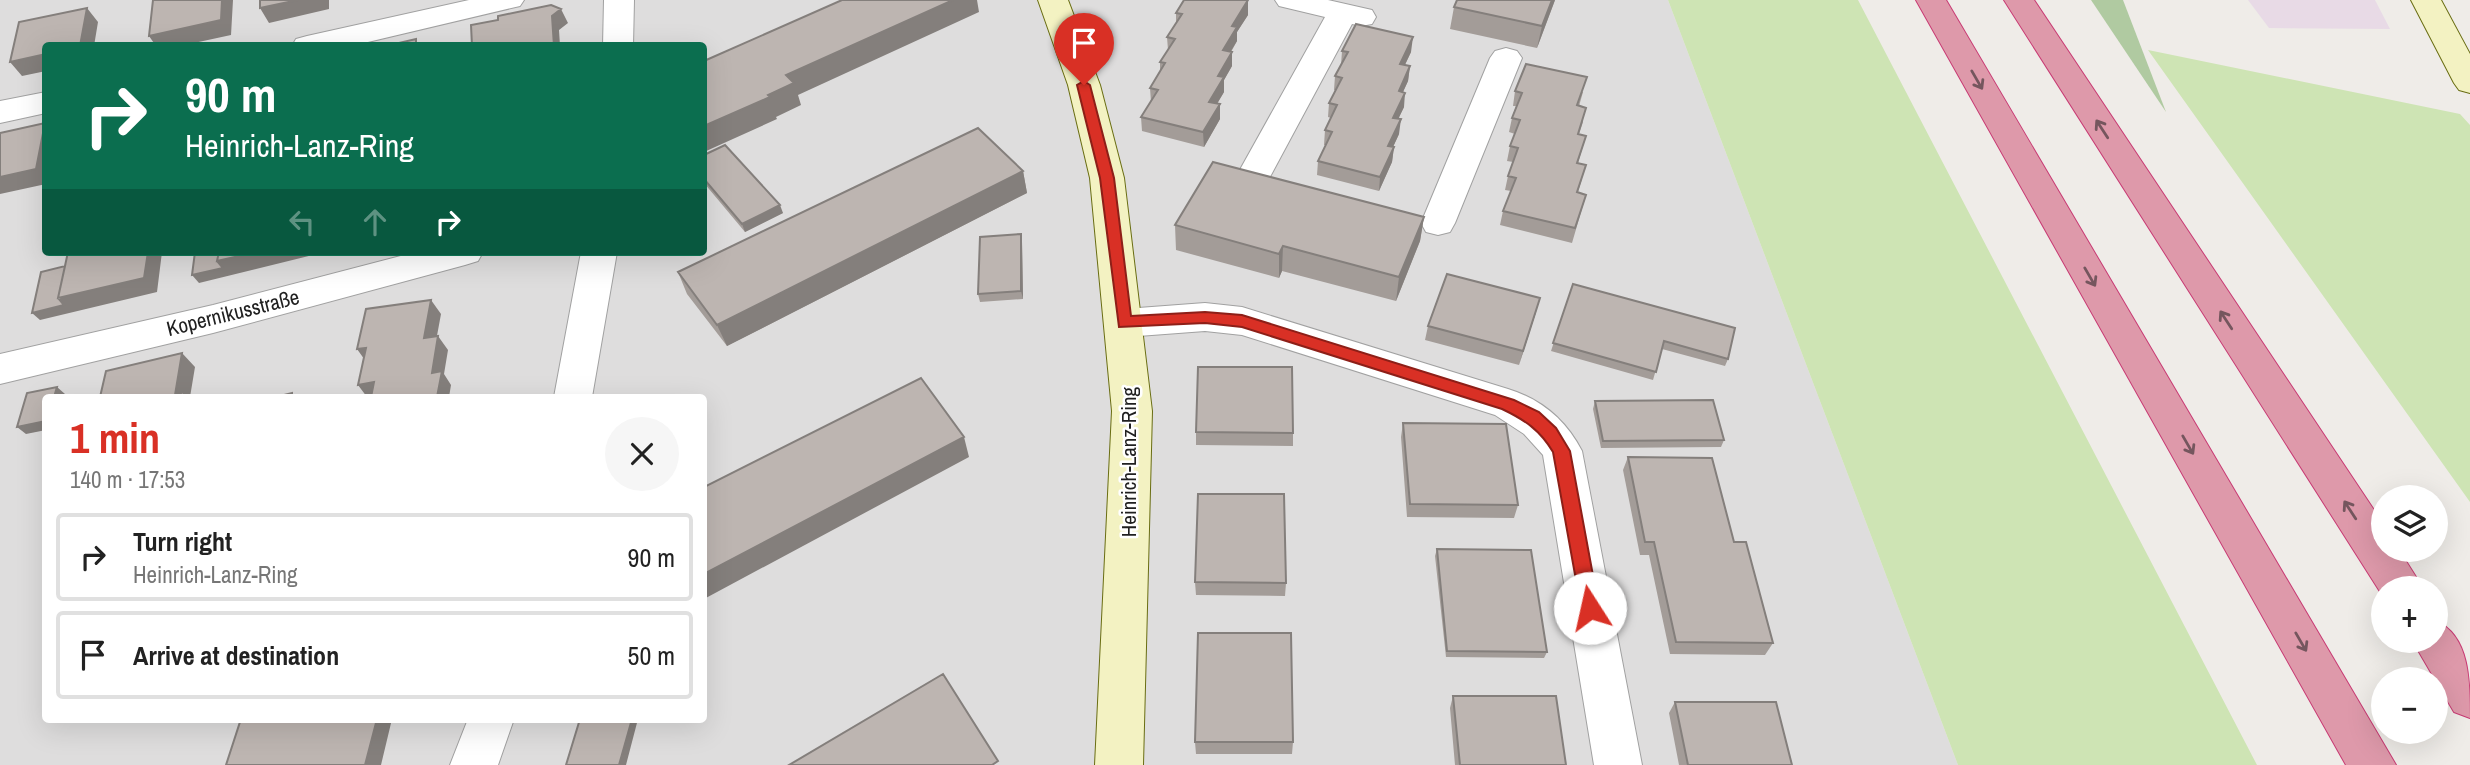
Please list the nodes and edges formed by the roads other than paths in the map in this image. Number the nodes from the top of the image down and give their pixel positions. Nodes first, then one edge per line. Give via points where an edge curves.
1 (509, 0) edge
2 (619, 0) edge
3 (1053, 0) edge
4 (1290, 0) edge
5 (1931, 0) edge
6 (2426, 0) edge
7 (2025, 7) edge
8 (325, 42) edge
9 (618, 42) edge
10 (1506, 58) dead end
11 (2470, 83) edge
12 (42, 103) edge
13 (0, 112) edge
14 (1254, 175) edge
15 (1438, 223) dead end
16 (450, 256) edge
17 (598, 256) edge
18 (1125, 323) junction
19 (0, 369) edge
20 (574, 394) edge
21 (2393, 576) edge
22 (2442, 653) edge
23 (2470, 696) edge
24 (490, 723) edge
25 (474, 765) edge
26 (1119, 765) edge
27 (1618, 765) edge
28 (2372, 765) edge

1 - 8 street
2 - 9 street
3 - 18 street, Heinrich-Lanz-Ring via 1102,151
4 - 14 street via 1352,14
5 -> 28 highway
6 - 11 street
21 -> 7 highway
10 - 15 street
12 - 13 street
16 - 19 street, Kopernikusstraße via 214,319
17 - 20 street
18 - 26 street, Heinrich-Lanz-Ring via 1133,432
18 - 27 street via 1205,317 1242,321 1508,404 1550,432 1562,451
22 - 23 highway
24 - 25 street

